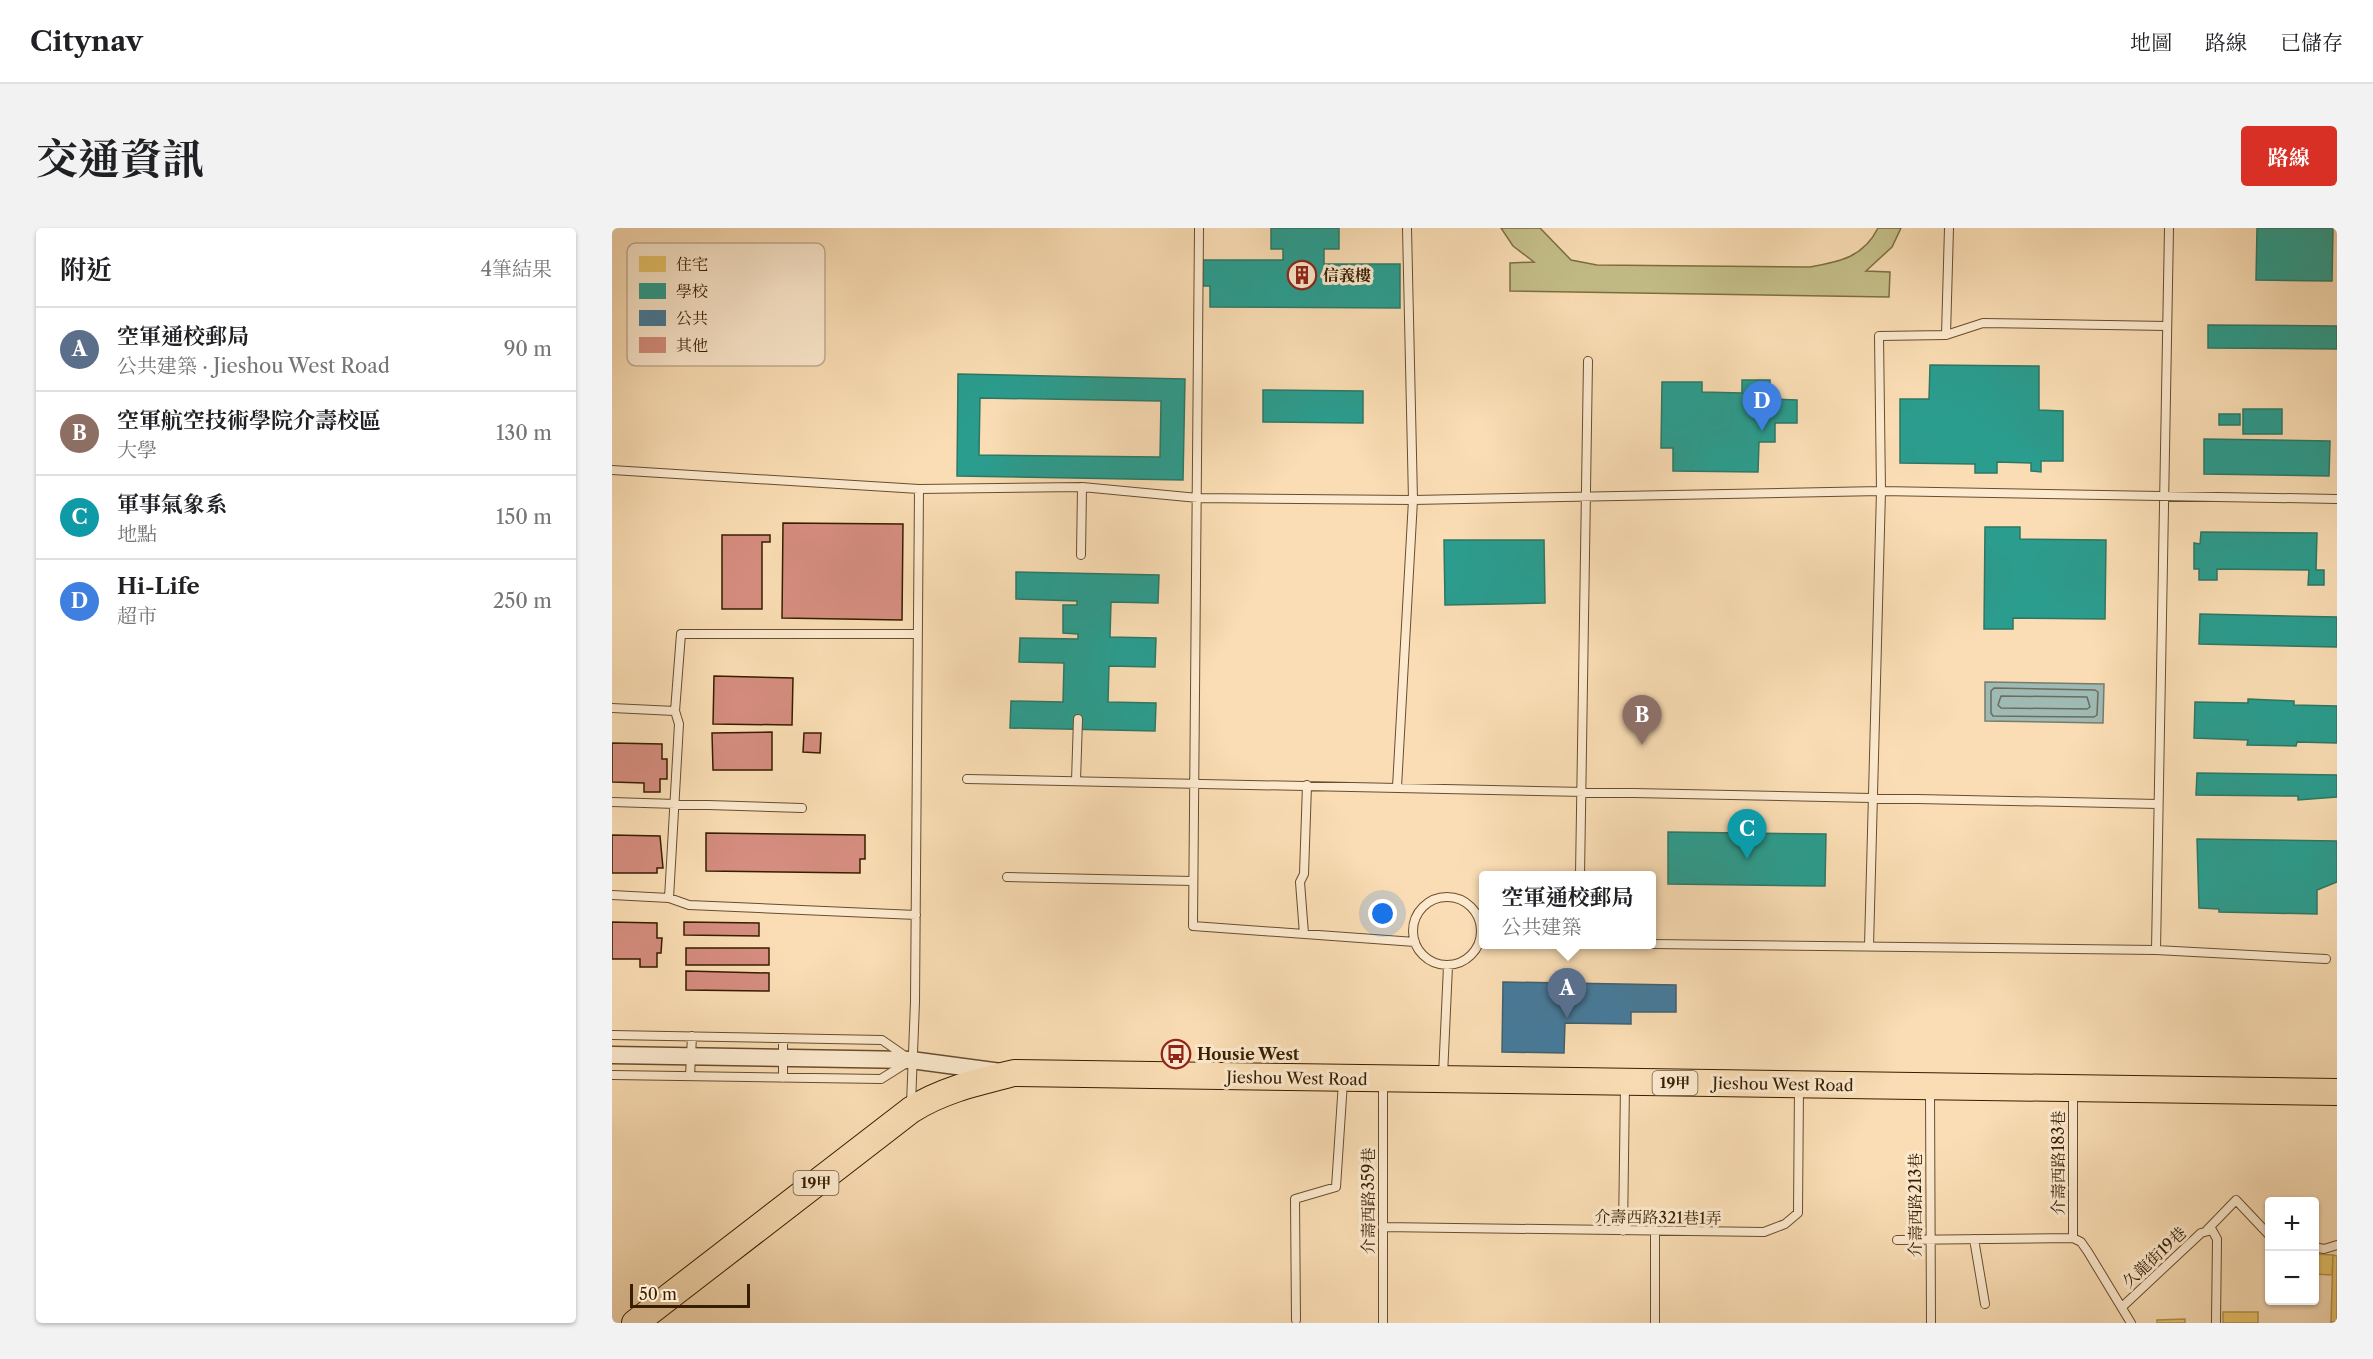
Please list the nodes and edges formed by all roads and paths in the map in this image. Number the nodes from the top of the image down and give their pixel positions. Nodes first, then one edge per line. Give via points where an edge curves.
1 (1199, 228) edge
2 (1407, 228) edge
3 (1949, 228) edge
4 (2169, 228) edge
5 (2167, 326) junction
6 (1946, 335) junction
7 (1588, 361) dead end
8 (612, 470) edge
9 (1083, 487) junction
10 (919, 489) junction
11 (1881, 491) junction
12 (2162, 495) junction
13 (1587, 497) junction
14 (1198, 498) junction
15 (2337, 499) edge
16 (1413, 500) junction
17 (1080, 555) dead end
18 (918, 634) junction
19 (612, 708) edge
20 (675, 711) junction
21 (1078, 719) dead end
22 (967, 779) dead end
23 (1076, 781) junction
24 (1194, 783) junction
25 (1307, 785) junction
26 (1397, 787) junction
27 (1581, 791) junction
28 (1872, 798) junction
29 (612, 802) edge
30 (675, 803) junction
31 (2158, 804) junction
32 (802, 808) dead end
33 (1580, 871) edge
34 (1007, 877) dead end
35 (1193, 881) junction
36 (612, 895) edge
37 (669, 898) junction
38 (916, 915) junction
39 (1479, 919) edge
40 (1304, 934) junction
41 (1415, 942) junction
42 (1656, 944) edge
43 (1479, 946) edge
44 (1869, 946) junction
45 (2156, 950) junction
46 (2326, 959) dead end
47 (1448, 966) junction
48 (612, 1035) edge
49 (692, 1036) junction
50 (783, 1038) junction
51 (612, 1054) edge
52 (691, 1056) junction
53 (784, 1058) junction
54 (911, 1060) junction
55 (1014, 1073) junction
56 (612, 1074) edge
57 (690, 1076) junction
58 (783, 1078) junction
59 (1343, 1078) junction
60 (1383, 1079) junction
61 (1443, 1080) junction
62 (1626, 1082) junction
63 (1799, 1085) junction
64 (1930, 1086) junction
65 (2073, 1089) junction
66 (2337, 1092) edge
67 (911, 1110) junction
68 (1383, 1227) junction
69 (2207, 1230) junction
70 (1623, 1231) junction
71 (2265, 1231) edge
72 (1655, 1232) junction
73 (2073, 1238) junction
74 (1974, 1239) junction
75 (1897, 1240) dead end
76 (1931, 1240) junction
77 (2337, 1245) edge
78 (2319, 1248) edge
79 (1985, 1304) dead end
80 (2122, 1307) junction
81 (1296, 1320) dead end
82 (635, 1323) edge
83 (1383, 1323) edge
84 (1655, 1323) edge
85 (1931, 1323) edge
86 (2131, 1323) edge
87 (2216, 1323) edge

1 - 14 lane
2 - 16 lane
3 - 6 lane
4 - 5 lane
5 - 6 lane via 1983,323
5 - 12 lane
6 - 11 lane via 1879,336
7 - 13 lane
8 - 10 lane
9 - 10 lane
9 - 14 lane
9 - 17 lane
10 - 18 lane
11 - 12 lane
11 - 13 lane
11 - 28 lane
12 - 15 lane
12 - 31 lane
13 - 16 lane
13 - 27 lane
14 - 16 lane
14 - 24 lane
16 - 26 lane
18 - 20 lane via 681,634
18 - 38 lane
19 - 20 lane
20 - 30 lane via 679,724
21 - 23 lane
22 - 23 lane
23 - 24 lane
24 - 25 lane
24 - 35 lane
25 - 26 lane
25 - 40 lane via 1304,874 1300,882
26 - 27 lane
27 - 28 lane
27 - 33 lane
28 - 31 lane
28 - 44 lane
29 - 30 lane
30 - 32 lane
30 - 37 lane
31 - 45 lane
34 - 35 lane
35 - 40 lane via 1193,926
36 - 37 lane
37 - 38 lane via 689,905
38 - 54 lane
39 - 41 lane via 1473,909 1453,897 1441,898 1421,909 1415,919
40 - 41 lane
41 - 47 lane via 1427,959
42 - 44 lane
43 - 47 lane via 1468,959
44 - 45 lane
45 - 46 lane
47 - 61 lane
48 - 49 lane, Jieshou West Road
49 - 50 lane, Jieshou West Road
49 - 52 lane
50 - 53 lane
50 - 54 lane, Jieshou West Road via 882,1040
51 - 52 street, Jieshou West Road
52 - 53 street, Jieshou West Road
52 - 57 lane
53 - 54 street, Jieshou West Road
53 - 58 lane
54 - 55 street, Jieshou West Road
54 - 58 lane via 881,1079
54 - 67 lane
55 - 59 main road, Jieshou West Road / 19甲
55 - 67 main road, Jieshou West Road / 19甲 via 964,1085
56 - 57 lane
57 - 58 lane
59 - 60 main road, Jieshou West Road / 19甲
59 - 81 lane via 1336,1187 1295,1199
60 - 61 main road, Jieshou West Road / 19甲
60 - 68 lane, 介壽西路359巷
61 - 62 main road, Jieshou West Road / 19甲
62 - 63 main road, Jieshou West Road / 19甲
62 - 70 lane
63 - 64 main road, Jieshou West Road / 19甲
63 - 72 lane, 介壽西路321巷1弄 via 1800,1204 1794,1218 1757,1233
64 - 65 main road, Jieshou West Road / 19甲
64 - 76 lane, 介壽西路213巷
65 - 66 main road, Jieshou West Road / 19甲
65 - 73 lane, 介壽西路183巷
67 - 82 main road, Jieshou West Road / 19甲
68 - 70 lane, 介壽西路321巷1弄
68 - 83 lane, 介壽西路359巷
69 - 71 lane, 久龍街19巷 via 2236,1200
69 - 80 lane, 久龍街19巷
69 - 87 lane, 久龍街19巷 via 2212,1230 2217,1239
70 - 72 lane, 介壽西路321巷1弄
72 - 84 lane
73 - 74 lane
73 - 80 lane via 2081,1242
74 - 76 lane
74 - 79 lane
75 - 76 lane
76 - 85 lane, 介壽西路213巷
77 - 78 lane
80 - 86 lane

